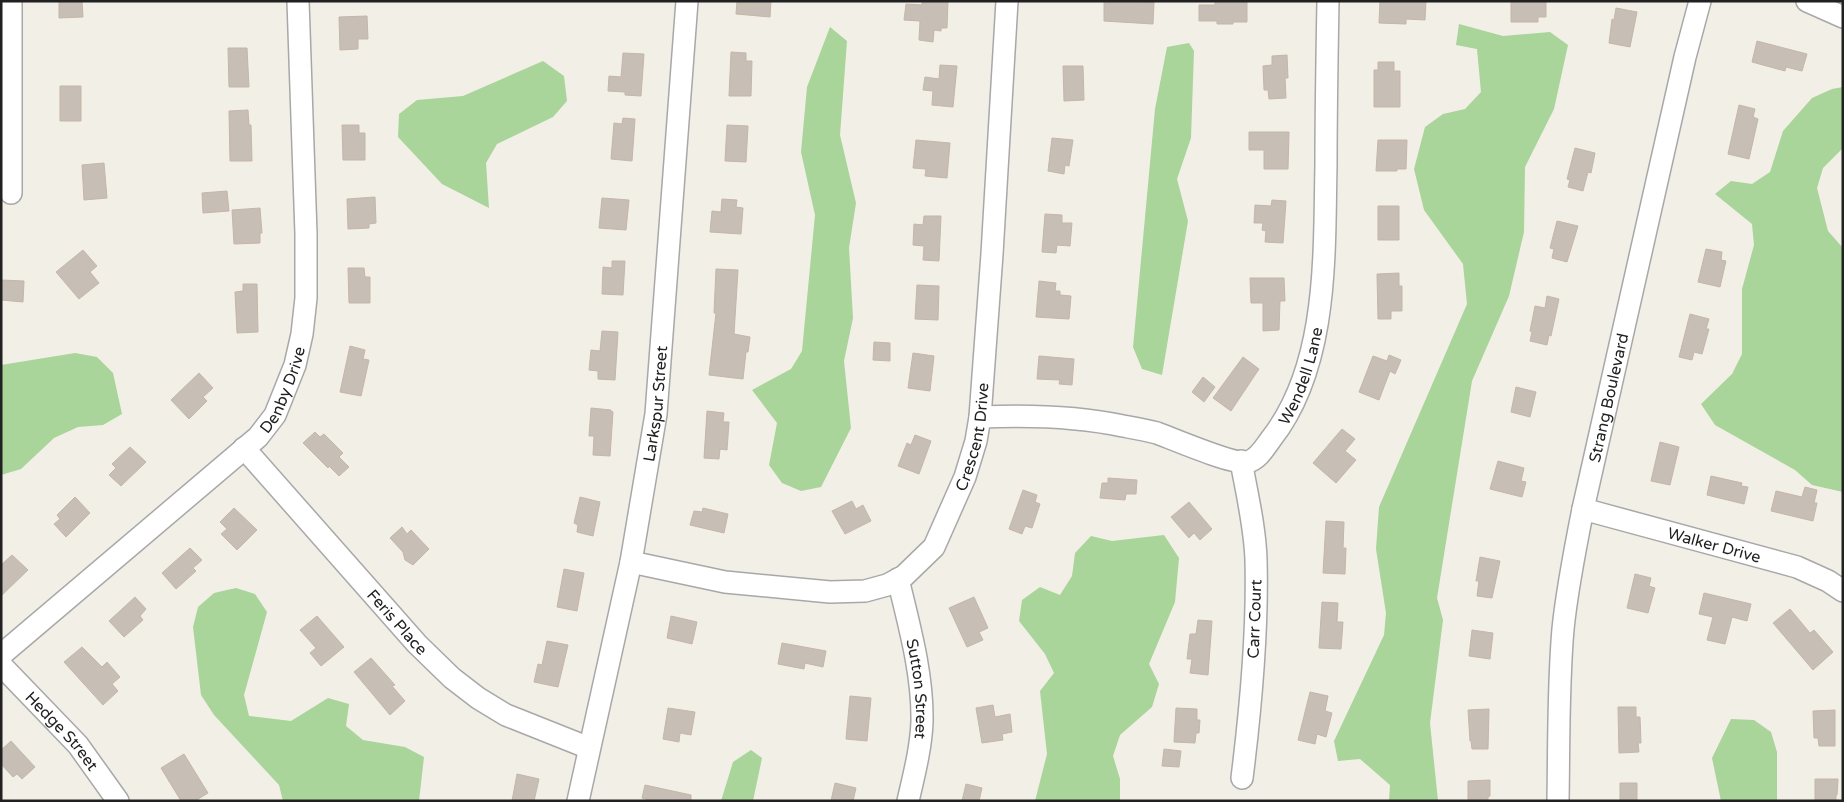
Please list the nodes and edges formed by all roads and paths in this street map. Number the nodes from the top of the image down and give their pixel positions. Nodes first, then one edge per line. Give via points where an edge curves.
1 (11, 1) edge
2 (298, 1) edge
3 (687, 1) edge
4 (1006, 1) edge
5 (1328, 1) edge
6 (1700, 1) edge
7 (1807, 1) edge
8 (1843, 17) edge
9 (11, 193) dead end
10 (980, 417) junction
11 (244, 448) junction
12 (1241, 461) junction
13 (1583, 509) junction
14 (631, 562) junction
15 (898, 579) junction
16 (1843, 591) edge
17 (1, 655) edge
18 (1, 665) edge
19 (589, 748) junction
20 (1242, 778) dead end
21 (118, 801) edge
22 (578, 801) edge
23 (908, 801) edge
24 (1558, 801) edge

1 - 9 street
2 - 11 street, Denby Drive via 306,234 306,298 302,334 295,365 275,415 258,437
3 - 14 street, Larkspur Street via 656,414
4 - 10 street, Crescent Drive
5 - 12 street, Wendell Lane via 1324,243 1318,323 1298,394 1281,427 1258,456 1247,462
6 - 13 street, Strang Boulevard
7 - 8 street
10 - 12 street via 1066,419 1123,425
10 - 15 street, Crescent Drive via 964,477 934,548
11 - 17 street, Denby Drive
11 - 19 street, Feris Place via 417,644 452,678 506,715
12 - 20 street, Carr Court via 1256,558 1255,624
13 - 16 street, Walker Drive via 1796,567
13 - 24 street, Strang Boulevard via 1563,631
14 - 15 street, Crescent Drive via 725,582 830,592 865,591
14 - 19 street, Larkspur Street
15 - 23 street, Sutton Street via 922,696 922,723
18 - 21 street, Hedge Street via 78,745
19 - 22 street, Larkspur Street

